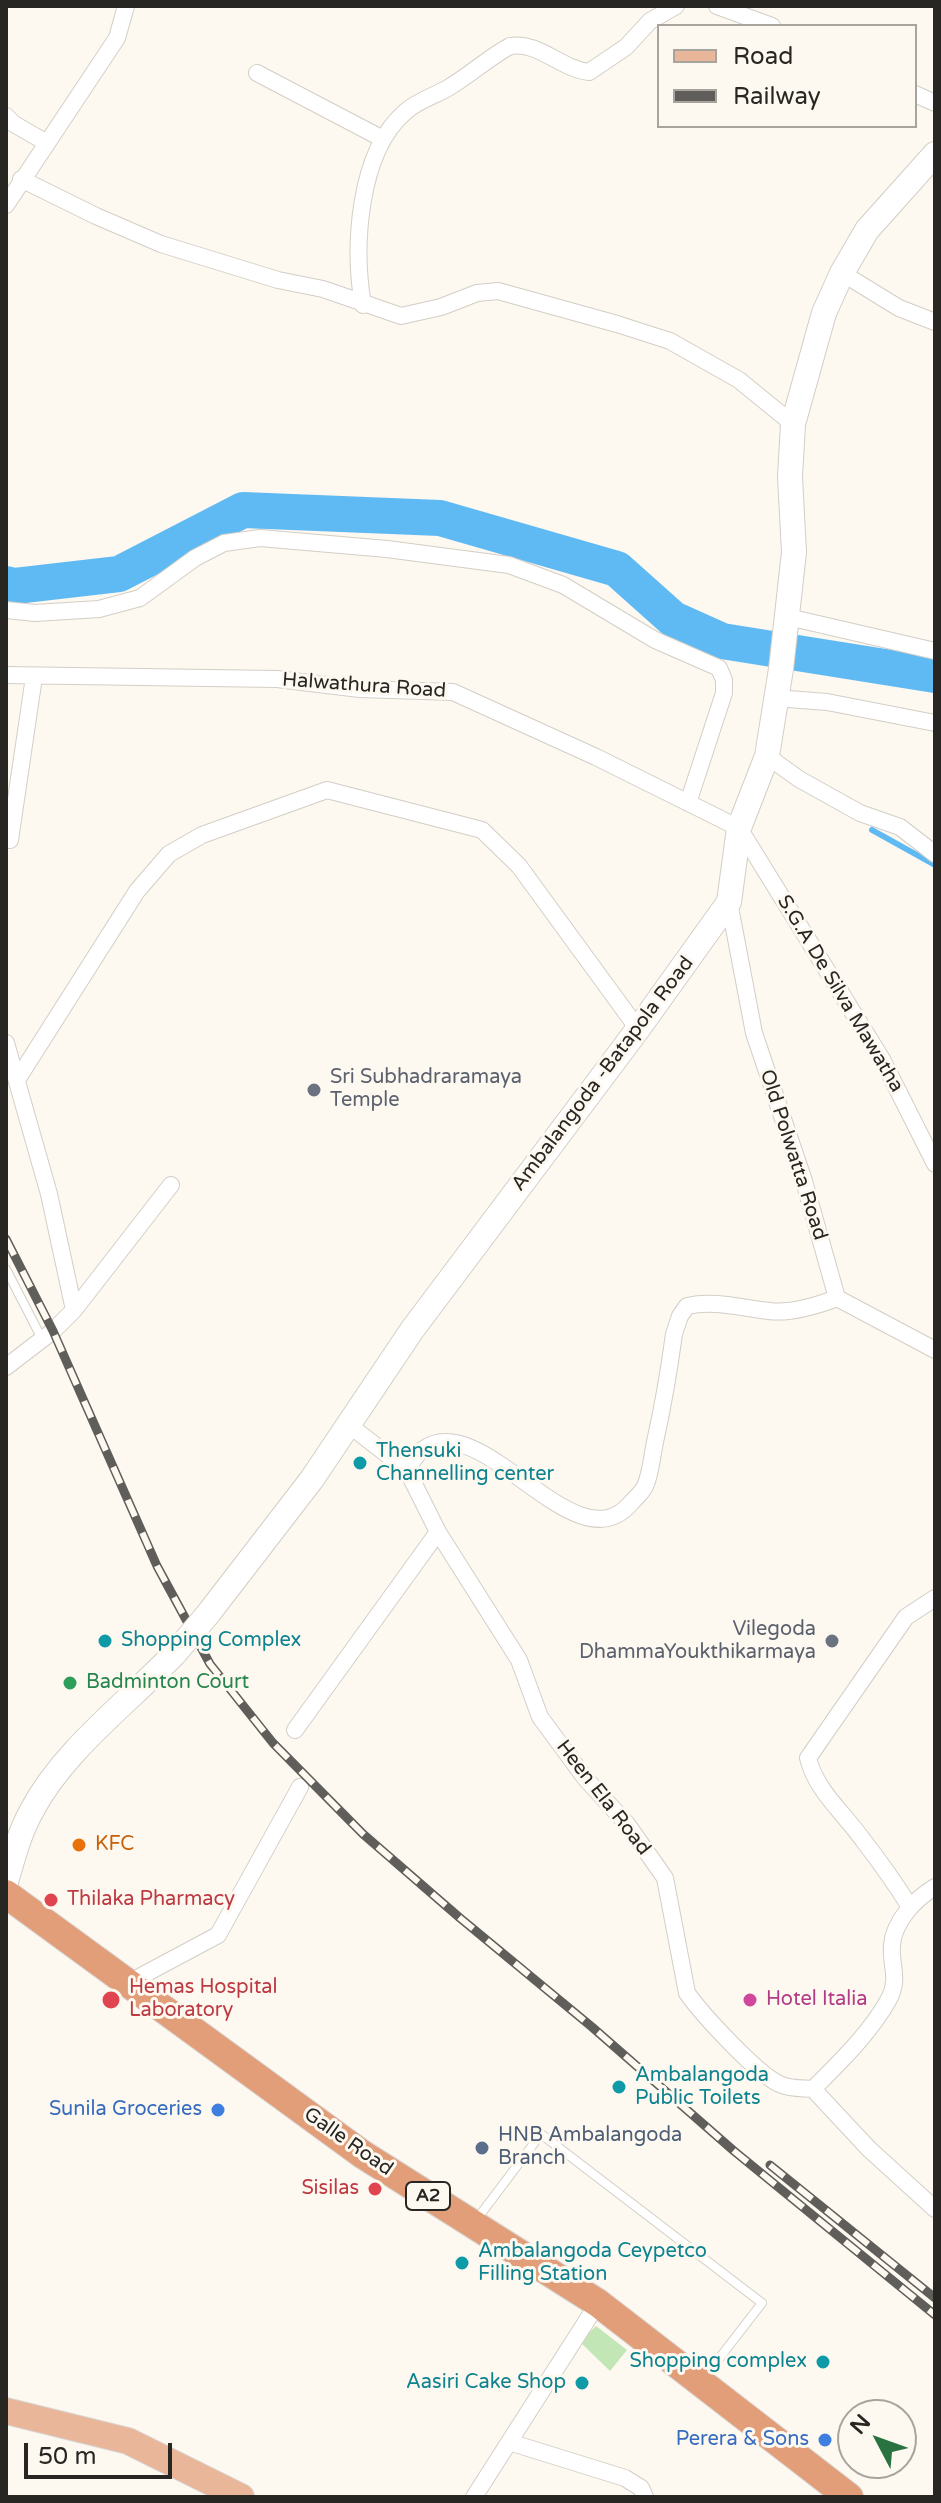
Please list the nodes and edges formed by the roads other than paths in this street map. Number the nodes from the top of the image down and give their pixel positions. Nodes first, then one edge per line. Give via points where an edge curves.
1 (126, 6) edge
2 (676, 6) edge
3 (717, 6) edge
4 (766, 24) edge
5 (257, 73) dead end
6 (6, 116) edge
7 (383, 139) junction
8 (47, 143) junction
9 (935, 154) edge
10 (21, 179) junction
11 (6, 205) edge
12 (842, 273) junction
13 (363, 305) junction
14 (935, 322) edge
15 (793, 424) junction
16 (6, 610) edge
17 (787, 621) junction
18 (935, 651) edge
19 (6, 675) edge
20 (34, 677) junction
21 (775, 698) junction
22 (935, 723) edge
23 (767, 756) junction
24 (688, 803) junction
25 (739, 828) junction
26 (10, 840) dead end
27 (935, 854) edge
28 (729, 902) junction
29 (638, 1029) junction
30 (6, 1043) edge
31 (17, 1080) junction
32 (931, 1148) edge
33 (935, 1164) edge
34 (171, 1185) dead end
35 (6, 1269) edge
36 (837, 1298) junction
37 (74, 1310) junction
38 (47, 1335) junction
39 (935, 1350) edge
40 (6, 1367) edge
41 (349, 1425) junction
42 (407, 1470) junction
43 (438, 1532) junction
44 (935, 1598) edge
45 (295, 1730) dead end
46 (300, 1787) dead end
47 (6, 1882) edge
48 (935, 1887) edge
49 (6, 1894) edge
50 (910, 1907) junction
51 (128, 1983) junction
52 (813, 2089) junction
53 (935, 2209) edge
54 (473, 2224) junction
55 (598, 2303) junction
56 (701, 2382) junction
57 (6, 2411) edge
58 (509, 2442) junction
59 (837, 2493) edge
60 (236, 2496) edge
61 (474, 2497) edge
62 (645, 2497) edge

1 - 8 street via 117,38
2 - 7 street via 589,72 530,47 510,46 405,112
3 - 4 street
5 - 7 street
6 - 8 street
7 - 13 street via 366,188 359,282
8 - 10 street
9 - 12 main road, Ambalangoda -Batapola Road via 867,230
10 - 11 street
10 - 13 street via 161,244
12 - 14 street via 899,308
12 - 15 main road, Ambalangoda -Batapola Road via 824,313
13 - 15 street via 401,316 498,291 548,304 670,341 739,380
15 - 17 main road, Ambalangoda -Batapola Road via 794,552
16 - 24 street via 99,609 140,598 224,543 260,538 509,565 563,585 655,640 719,668 724,693
17 - 18 street
17 - 21 main road, Ambalangoda -Batapola Road
19 - 20 street, Halwathura Road
20 - 24 street, Halwathura Road via 277,679 453,692
20 - 26 street
21 - 22 street via 827,702
21 - 23 main road, Ambalangoda -Batapola Road
23 - 25 main road, Ambalangoda -Batapola Road
23 - 27 street via 860,813 900,827
24 - 25 street, Halwathura Road
25 - 28 main road, Ambalangoda -Batapola Road
25 - 32 street, S.G.A De Silva Mawatha
28 - 29 main road, Ambalangoda -Batapola Road
28 - 36 street, Old Polwatta Road via 754,1033
29 - 31 street via 519,866 482,830 327,790 202,835 169,854 137,891
29 - 41 main road, Ambalangoda -Batapola Road via 412,1330
30 - 31 street
31 - 37 street
32 - 33 street, S.G.A De Silva Mawatha
34 - 37 street
35 - 38 lane
36 - 39 street
36 - 42 street via 815,1307 771,1312 746,1306 687,1306 674,1334 646,1486 612,1519 583,1516 546,1499 486,1454 463,1444 436,1443 420,1451
37 - 38 street
38 - 40 street
41 - 42 street, Heen Ela Road
41 - 47 main road, Ambalangoda -Batapola Road, bridge via 208,1614 47,1786 20,1835
42 - 43 street, Heen Ela Road
43 - 45 street
43 - 52 street, Heen Ela Road via 519,1660 540,1717 665,1878 687,1993 747,2059 781,2085
44 - 50 street via 906,1617 808,1758 825,1793
46 - 51 street via 218,1935
48 - 50 street
49 - 51 highway, Galle Road / A2
50 - 52 street via 892,1945 896,1974 890,1998
51 - 54 highway, Galle Road / A2 via 362,2154
52 - 53 street
54 - 55 highway, Galle Road / A2
54 - 56 lane via 541,2134 762,2303
55 - 56 highway, Galle Road / A2
55 - 58 street
56 - 59 highway, Galle Road / A2
57 - 60 main road via 128,2441
58 - 61 street
58 - 62 street via 625,2478

